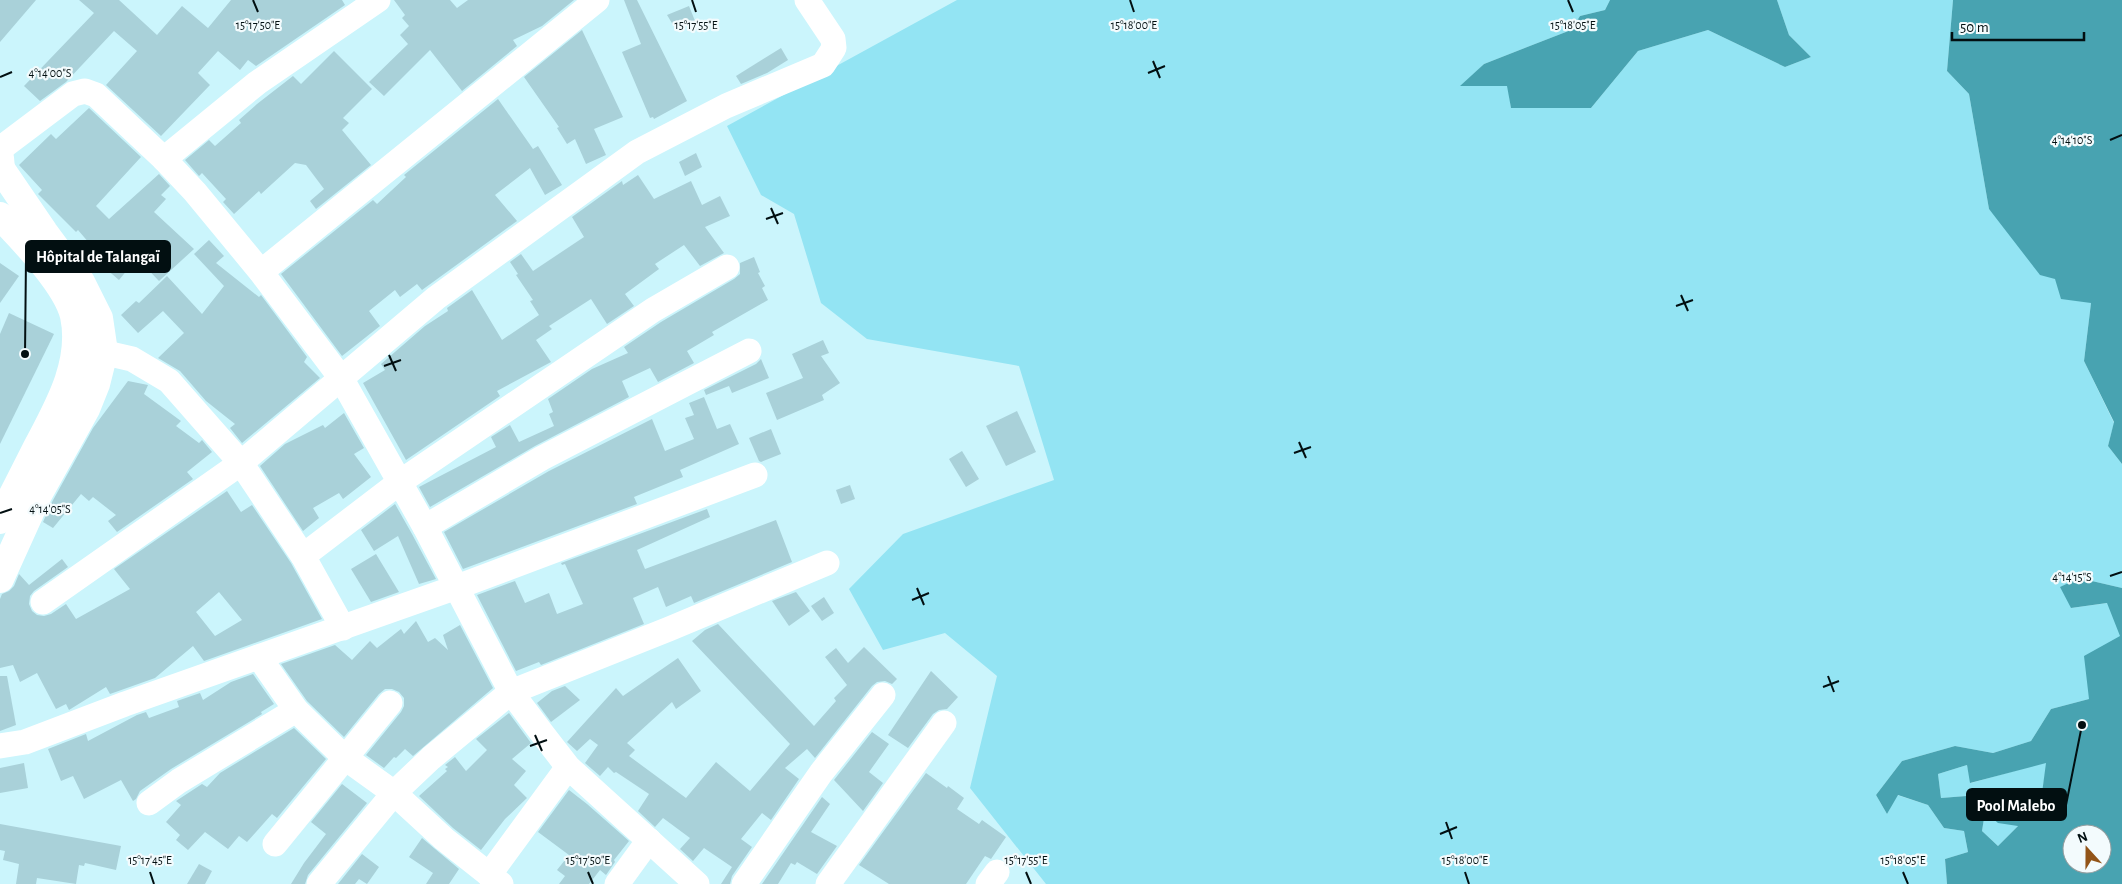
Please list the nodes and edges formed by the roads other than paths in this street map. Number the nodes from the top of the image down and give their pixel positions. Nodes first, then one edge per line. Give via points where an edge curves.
1 (378, 0) edge
2 (597, 0) edge
3 (807, 0) edge
4 (164, 159) junction
5 (0, 163) edge
6 (0, 216) edge
7 (727, 267) dead end
8 (261, 272) junction
9 (76, 346) junction
10 (749, 350) dead end
11 (104, 352) junction
12 (340, 378) junction
13 (241, 463) junction
14 (755, 475) dead end
15 (400, 482) junction
16 (0, 520) edge
17 (425, 527) junction
18 (303, 556) junction
19 (826, 563) dead end
20 (0, 579) edge
21 (457, 587) junction
22 (43, 602) dead end
23 (342, 628) junction
24 (259, 657) junction
25 (511, 692) junction
26 (883, 695) dead end
27 (390, 703) dead end
28 (296, 710) junction
29 (944, 723) dead end
30 (0, 746) edge
31 (344, 757) junction
32 (568, 766) junction
33 (394, 792) junction
34 (149, 804) dead end
35 (649, 840) junction
36 (275, 844) dead end
37 (495, 879) edge
38 (319, 884) edge
39 (617, 884) edge
40 (697, 884) edge
41 (744, 884) edge
42 (828, 884) edge

1 - 4 street via 257,83
2 - 8 street
3 - 12 street via 833,39 834,48 823,65 726,106 637,152 436,298
4 - 5 street via 96,96 85,91 73,94
4 - 8 street
5 - 11 main road via 81,282 99,318
6 - 9 main road via 27,244 61,288 74,315
7 - 15 street via 653,310
8 - 12 street
9 - 11 street
9 - 16 main road via 62,399
10 - 17 street via 542,458
11 - 13 street via 132,359 168,381
11 - 20 main road via 86,409 38,495
12 - 13 street
12 - 15 street
13 - 18 street
13 - 22 street
14 - 21 street
15 - 17 street
15 - 18 street
17 - 21 street
18 - 23 street
19 - 25 street
21 - 23 street
21 - 25 street
23 - 24 street
24 - 28 street
24 - 30 street via 25,742
25 - 32 street
25 - 33 street
26 - 41 street via 821,773
27 - 31 street
28 - 31 street
28 - 34 street via 179,781
29 - 42 street
31 - 33 street
31 - 36 street
32 - 35 street
32 - 37 street
33 - 37 street via 444,839
33 - 38 street
35 - 39 street
35 - 40 street

